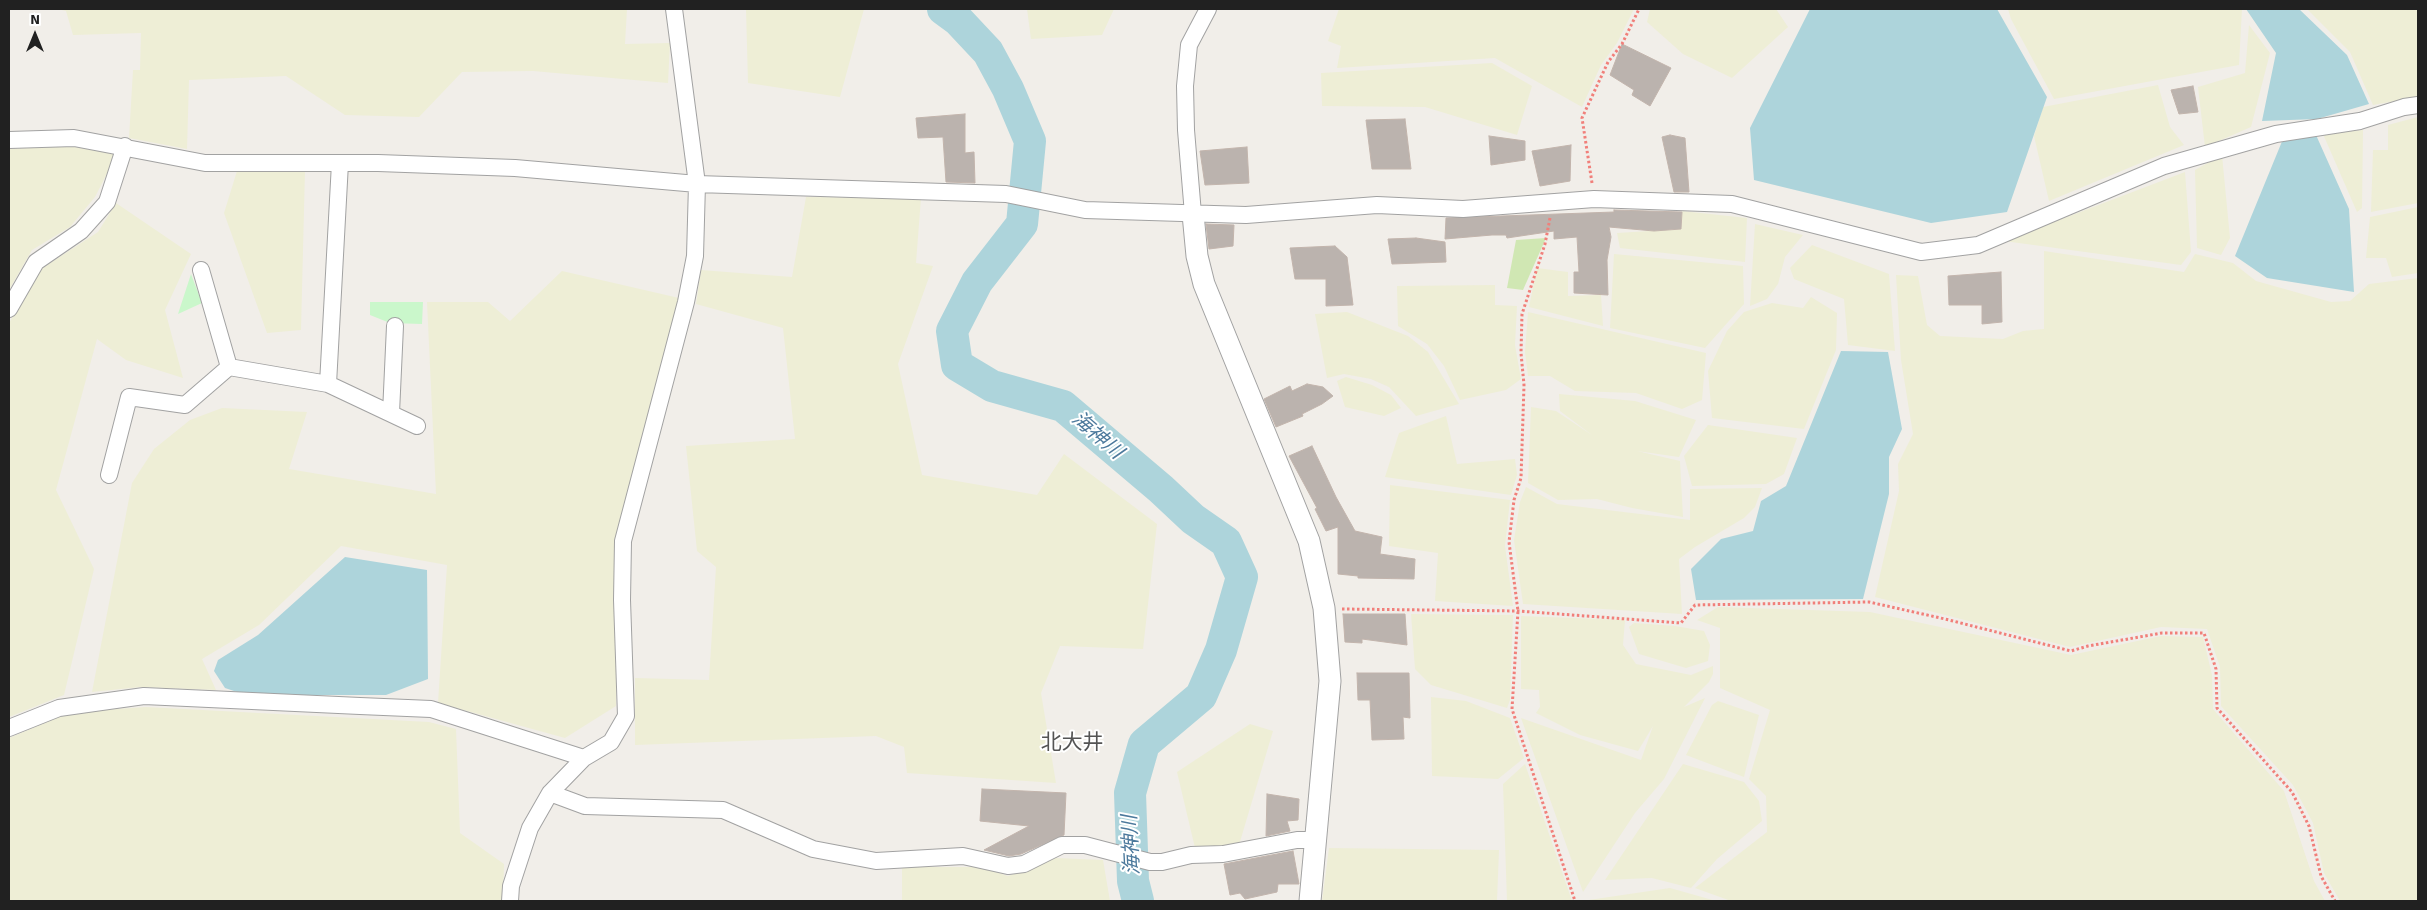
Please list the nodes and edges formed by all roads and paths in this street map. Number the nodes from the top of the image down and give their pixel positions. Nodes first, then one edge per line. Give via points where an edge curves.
1 (674, 9) edge
2 (1208, 9) edge
3 (1639, 9) edge
4 (2418, 105) edge
5 (9, 140) edge
6 (126, 146) junction
7 (340, 163) junction
8 (697, 184) junction
9 (1594, 199) junction
10 (1552, 203) junction
11 (1193, 214) junction
12 (201, 270) dead end
13 (9, 309) edge
14 (395, 326) dead end
15 (229, 367) junction
16 (328, 384) junction
17 (391, 413) junction
18 (417, 426) dead end
19 (109, 475) dead end
20 (1324, 608) junction
21 (1518, 611) junction
22 (9, 728) edge
23 (584, 758) junction
24 (550, 793) junction
25 (1316, 840) junction
26 (510, 901) edge
27 (1310, 901) edge
28 (1575, 901) edge
29 (2335, 901) edge

1 - 8 street
2 - 11 street via 1189,45 1186,86
3 - 9 path via 1622,44 1608,62 1582,118
4 - 9 street via 2360,121 2276,134 2164,166 1978,245 1921,252 1732,204
5 - 6 street via 74,138
6 - 7 street via 205,163
6 - 13 street via 107,202 81,232 36,262
7 - 8 street via 515,168
7 - 16 street
8 - 11 street via 1006,194 1085,210
8 - 23 street via 695,256 686,302 623,541 626,716 611,742
9 - 10 street
10 - 11 street via 1463,209 1377,205 1246,215
10 - 21 path via 1545,244 1522,314 1521,478 1514,500 1509,542
11 - 20 street via 1197,256 1204,284 1309,541
12 - 15 street
14 - 17 street
15 - 16 street
15 - 19 street via 185,405 130,397
16 - 17 street
17 - 18 street
20 - 21 path
20 - 25 street via 1330,681
21 - 28 path via 1512,709
21 - 29 path via 1681,623 1695,604 1869,602 2072,651 2162,633 2204,634 2216,669 2217,708 2292,792 2309,826 2320,876
22 - 23 street via 59,708 144,696 387,707 431,710
23 - 24 street
24 - 25 street via 585,806 723,810 813,849 876,861 963,856 1008,866 1024,864 1062,845 1085,846 1162,862 1191,855 1223,854 1297,840
24 - 26 street via 530,828 511,886
25 - 27 street

